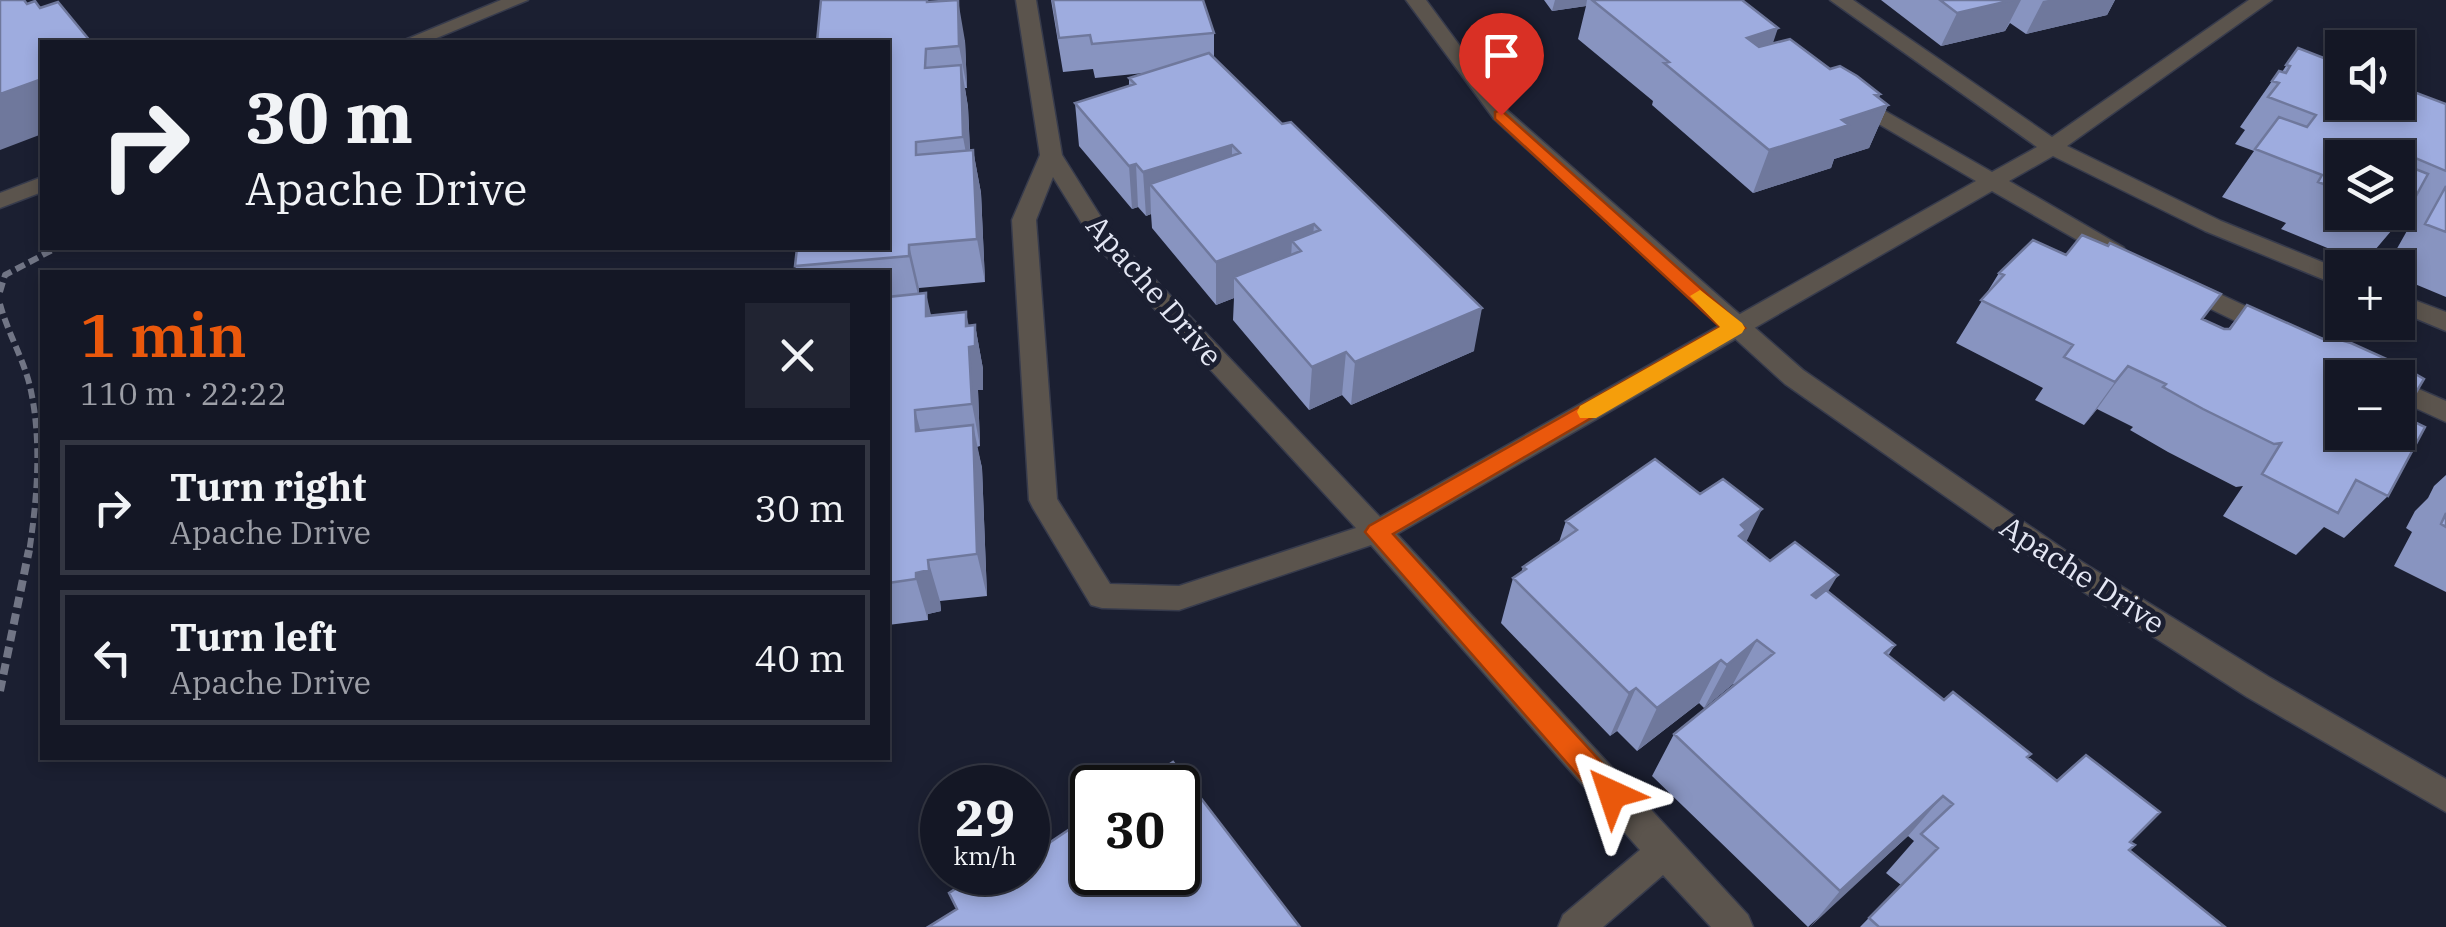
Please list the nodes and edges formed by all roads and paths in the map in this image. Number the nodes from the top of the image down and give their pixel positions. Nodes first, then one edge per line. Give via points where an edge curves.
1 (518, 0) edge
2 (1026, 0) edge
3 (1416, 0) edge
4 (1840, 0) edge
5 (2262, 0) edge
6 (415, 40) edge
7 (1828, 83) edge
8 (2052, 147) junction
9 (1051, 155) junction
10 (1990, 182) junction
11 (40, 185) edge
12 (0, 201) edge
13 (52, 250) edge
14 (2325, 272) edge
15 (2, 275) edge
16 (0, 292) edge
17 (0, 304) edge
18 (2415, 309) edge
19 (2446, 322) edge
20 (1734, 328) junction
21 (2304, 344) edge
22 (2415, 397) edge
23 (2446, 412) edge
24 (1377, 532) junction
25 (0, 691) edge
26 (2446, 798) edge
27 (1664, 852) junction
28 (1576, 927) edge
29 (1734, 927) edge

1 - 6 street
2 - 9 street, Apache Drive
3 - 20 street, Apache Drive via 1501,115
4 - 8 street
5 - 8 street
7 - 10 street
8 - 10 street
8 - 14 street
9 - 24 street, Apache Drive via 1102,238
9 - 24 street via 1024,220 1044,500 1102,596 1179,598
10 - 20 street
10 - 21 street
11 - 12 street
13 - 15 path
15 - 16 path
17 - 25 path via 31,392 37,446 22,588
18 - 19 street
20 - 24 street
20 - 26 street, Apache Drive via 2072,570
22 - 23 street
24 - 27 street, Apache Drive
27 - 28 street
27 - 29 street, Apache Drive

